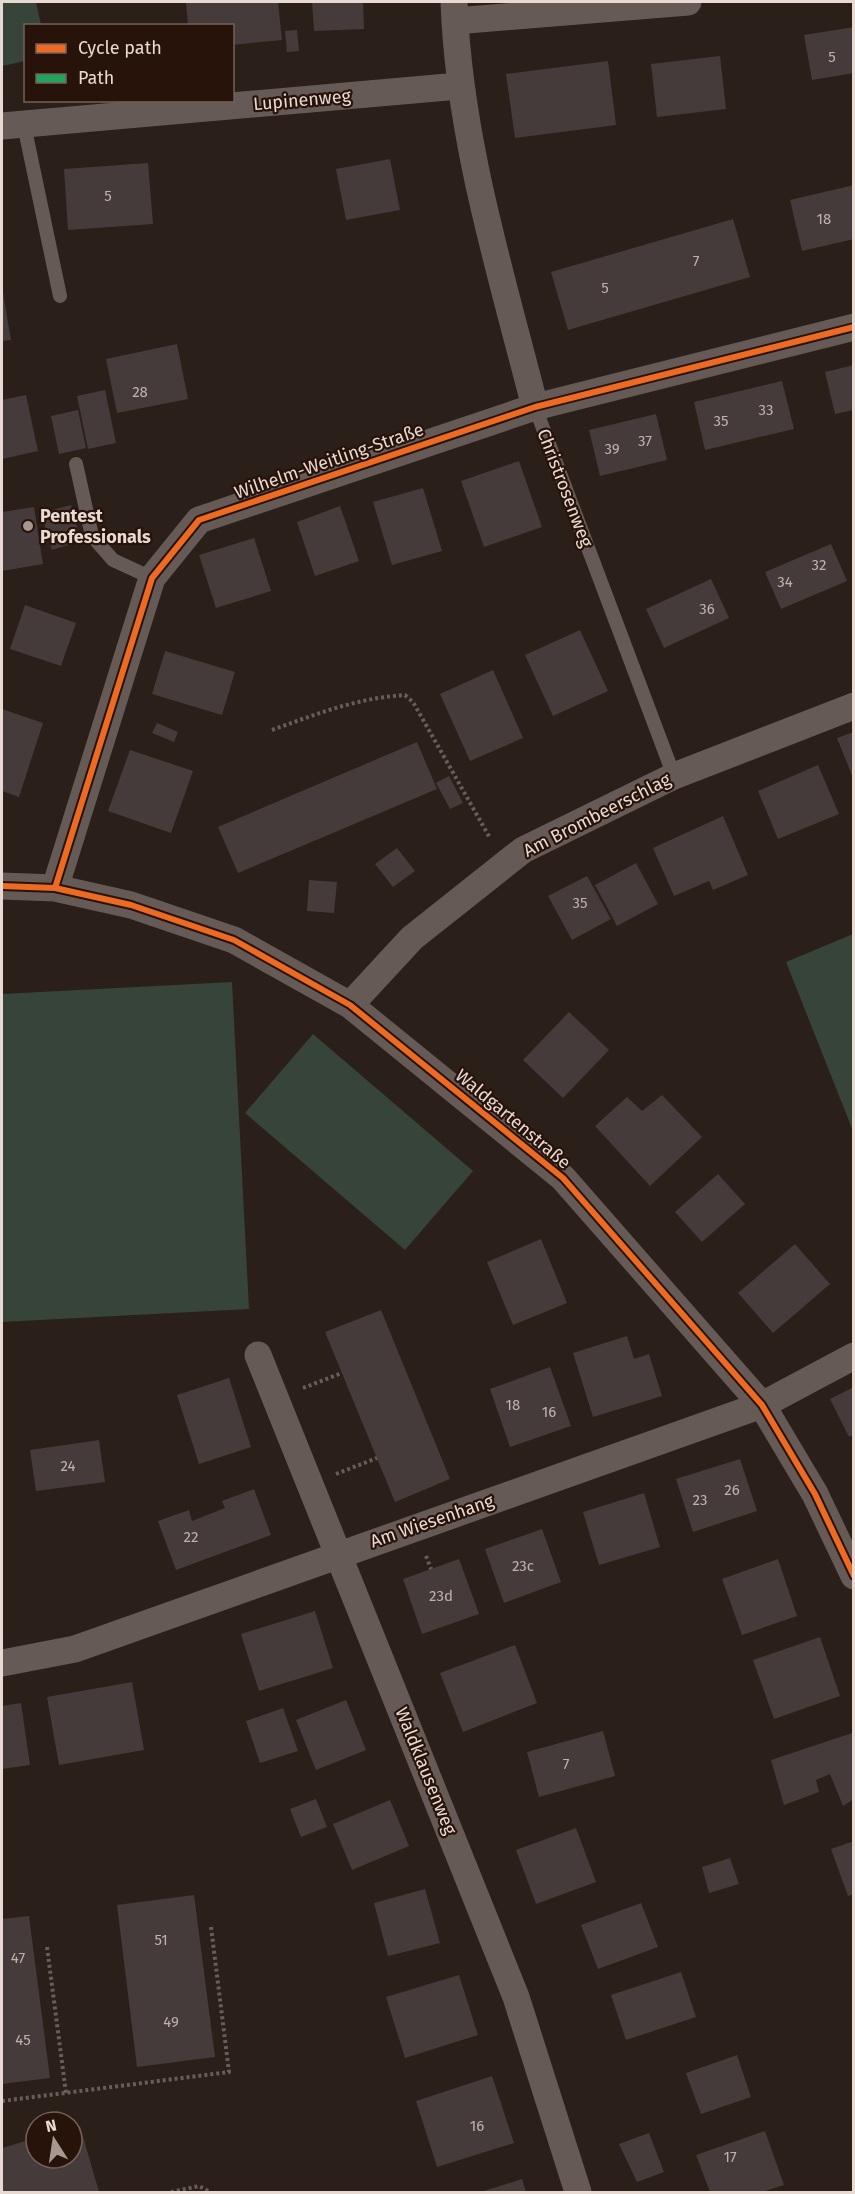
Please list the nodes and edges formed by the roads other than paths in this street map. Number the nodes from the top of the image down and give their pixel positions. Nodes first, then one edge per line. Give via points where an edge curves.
1 (688, 2) edge
2 (454, 11) edge
3 (459, 86) junction
4 (13, 126) edge
5 (60, 296) dead end
6 (854, 327) edge
7 (535, 407) junction
8 (76, 464) dead end
9 (152, 578) junction
10 (854, 706) edge
11 (674, 776) junction
12 (2, 886) edge
13 (55, 888) junction
14 (350, 1005) junction
15 (258, 1355) dead end
16 (854, 1356) edge
17 (762, 1405) junction
18 (339, 1554) junction
19 (854, 1576) edge
20 (2, 1663) edge
21 (578, 2193) edge

1 - 2 street
2 - 3 street, Christrosenweg
3 - 4 street, Lupinenweg
3 - 7 street, Christrosenweg via 470,148
4 - 5 lane
6 - 7 street, Wilhelm-Weitling-Straße
7 - 9 street, Wilhelm-Weitling-Straße via 199,520
7 - 11 lane, Christrosenweg
8 - 9 lane via 92,536 113,560
9 - 13 street, Wilhelm-Weitling-Straße
10 - 11 street, Am Brombeerschlag
11 - 14 street, Am Brombeerschlag via 523,850 412,938
12 - 13 street, Waldgartenstraße
13 - 14 street, Waldgartenstraße via 131,905 234,940
14 - 17 street, Waldgartenstraße via 563,1179
15 - 18 street, Waldklausenweg
16 - 17 street, Am Wiesenhang
17 - 18 street, Am Wiesenhang
17 - 19 street, Waldgartenstraße via 815,1494
18 - 20 street, Am Wiesenhang via 75,1649
18 - 21 street, Waldklausenweg via 516,1997

